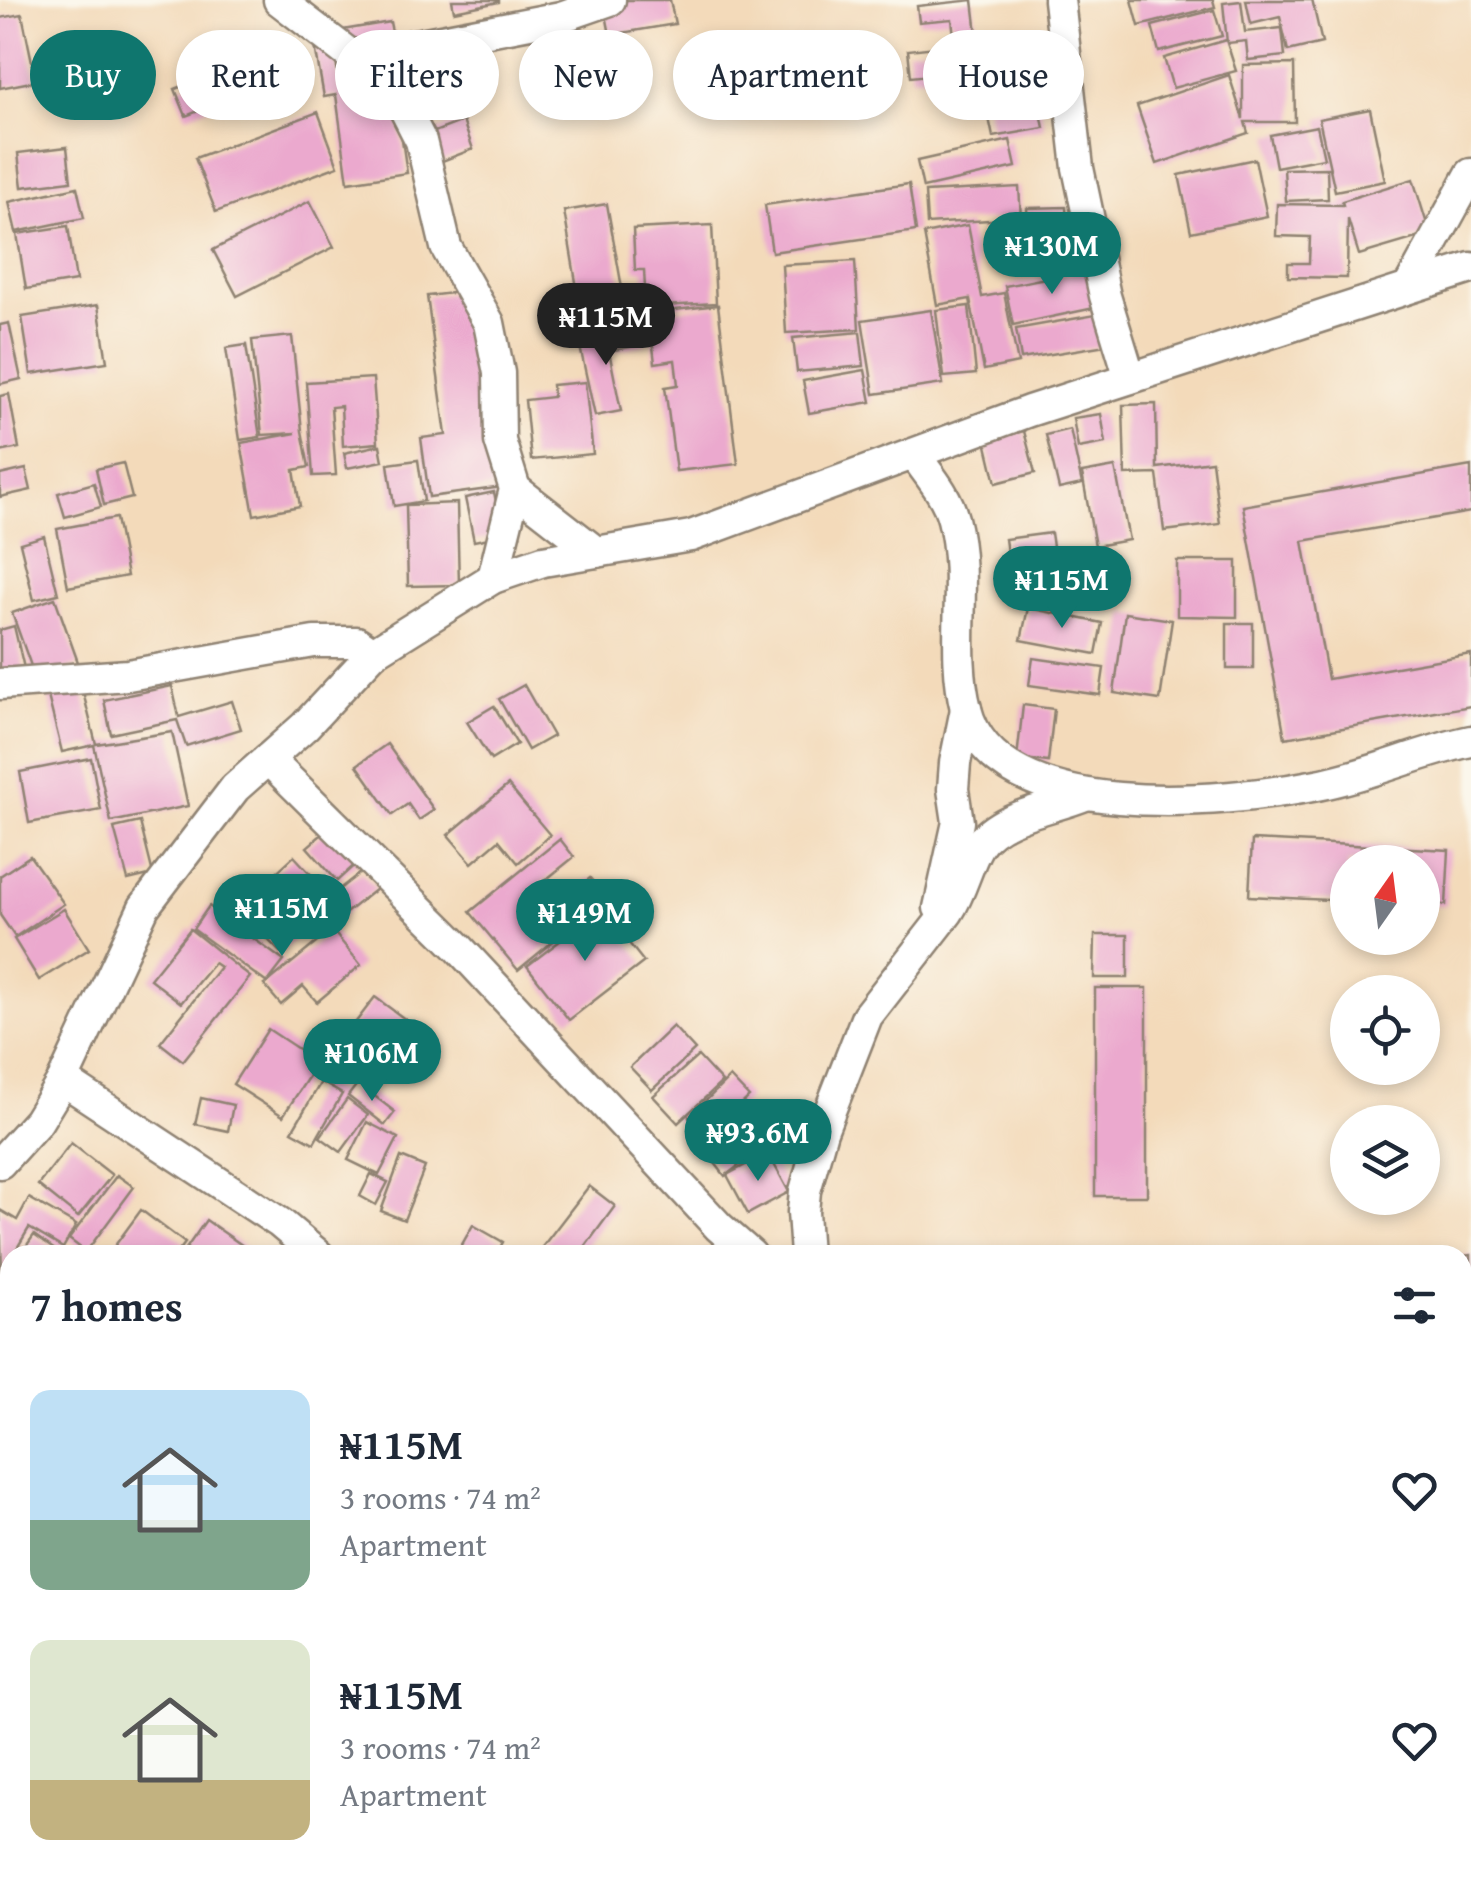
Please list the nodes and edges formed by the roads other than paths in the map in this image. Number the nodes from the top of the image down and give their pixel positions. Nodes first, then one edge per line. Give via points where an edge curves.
1 (278, 0) edge
2 (610, 0) edge
3 (1059, 0) edge
4 (494, 30) edge
5 (335, 43) edge
6 (409, 120) edge
7 (1471, 174) edge
8 (1471, 268) edge
9 (1409, 288) junction
10 (1130, 378) junction
11 (914, 454) junction
12 (515, 489) junction
13 (596, 552) junction
14 (493, 578) junction
15 (373, 654) junction
16 (0, 684) edge
17 (966, 709) junction
18 (1471, 741) edge
19 (268, 759) junction
20 (1088, 794) junction
21 (932, 930) junction
22 (63, 1080) junction
23 (0, 1163) edge
24 (306, 1245) edge
25 (740, 1245) edge
26 (808, 1245) edge

1 - 5 street
2 - 4 street
3 - 10 street via 1078,168
6 - 12 street via 421,141 446,247 489,323 500,374 500,442
7 - 9 street
8 - 9 street
9 - 10 street
10 - 11 street
11 - 13 street via 692,536
11 - 17 street via 952,518
12 - 13 street
12 - 14 street
13 - 14 street
14 - 15 street
15 - 16 street via 357,642 314,642 128,675
15 - 19 street
17 - 20 street via 973,728 1012,770 1046,786
17 - 21 street via 954,763 958,822
18 - 20 street via 1316,786 1220,797
19 - 22 street via 235,788 144,907
19 - 25 street via 459,948
20 - 21 street via 994,829
21 - 26 street via 867,1016 805,1191
22 - 23 street
22 - 24 street

